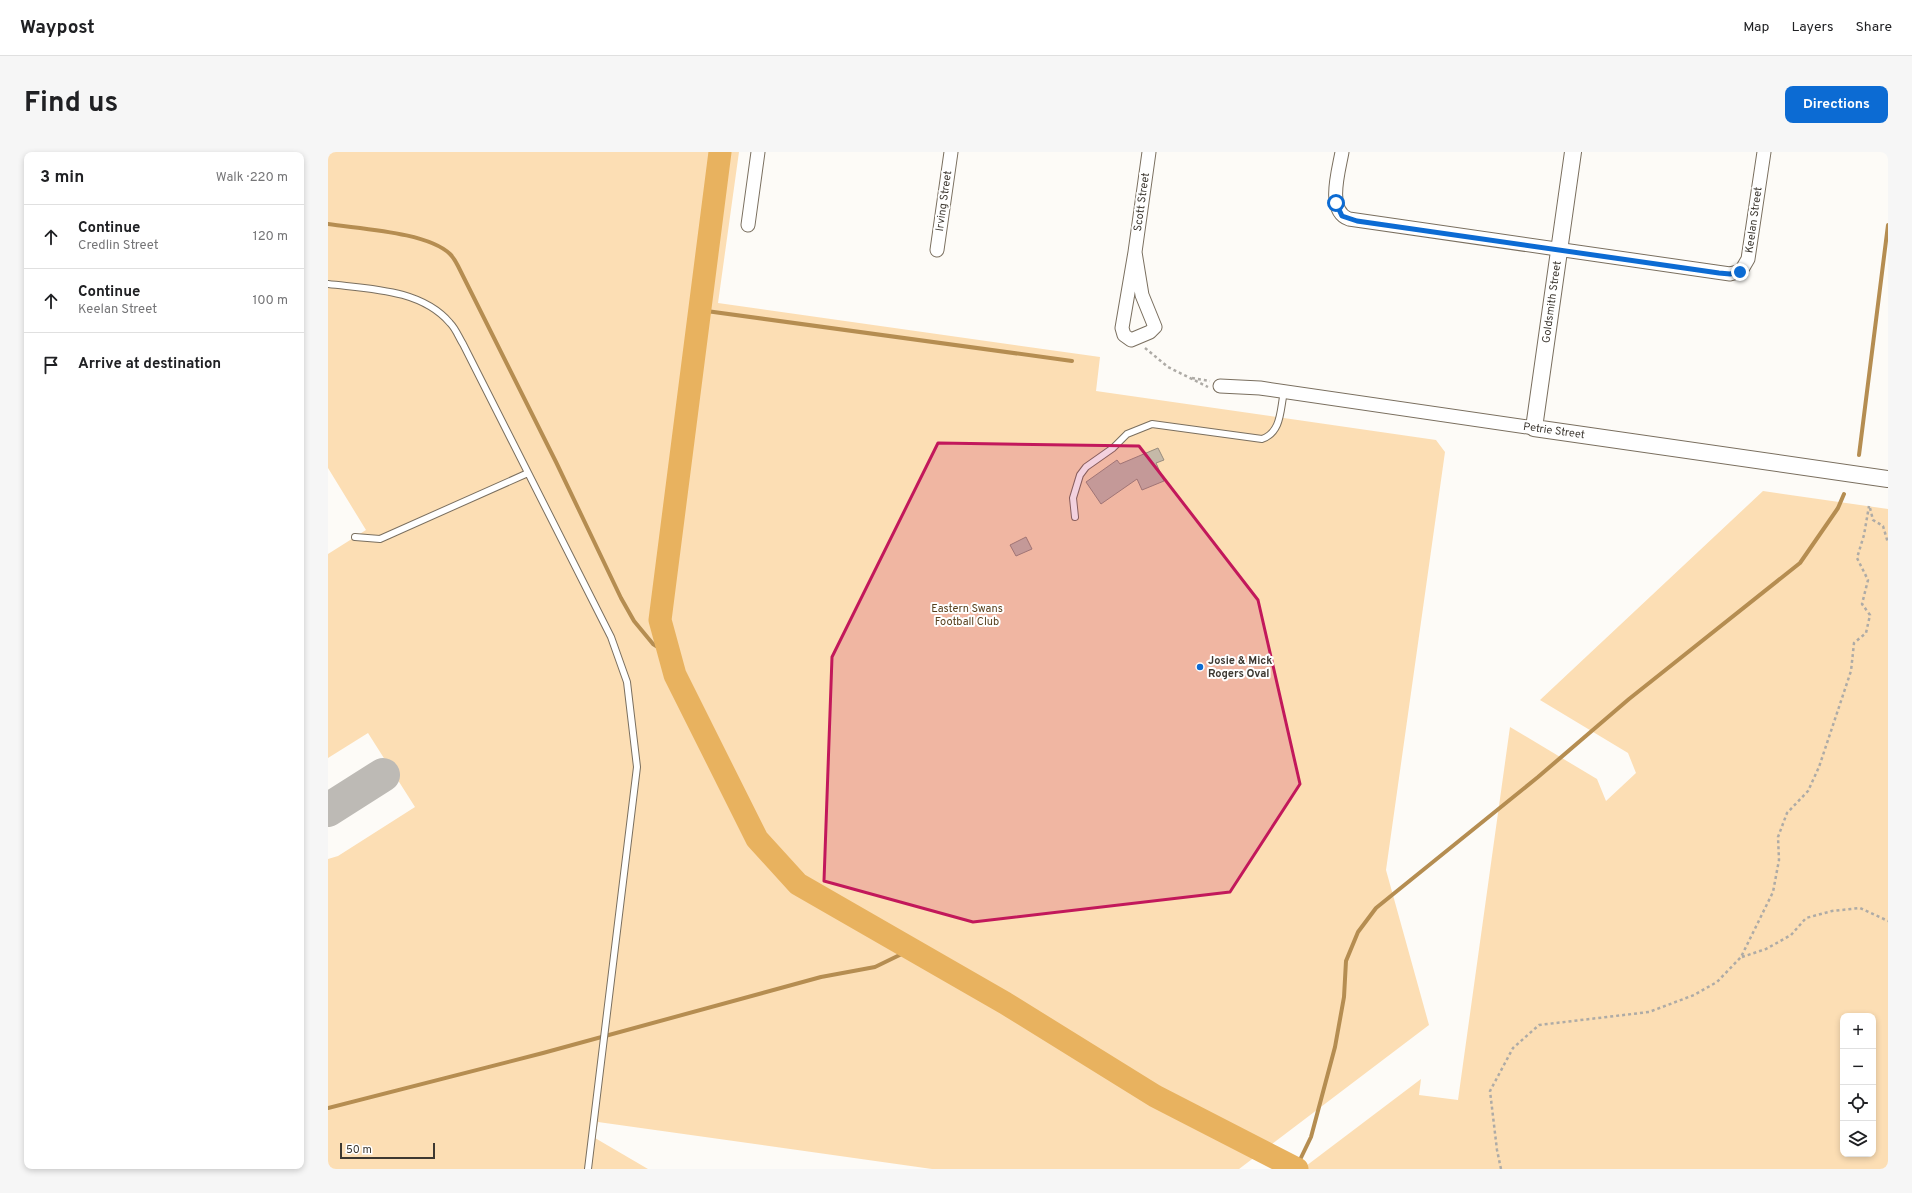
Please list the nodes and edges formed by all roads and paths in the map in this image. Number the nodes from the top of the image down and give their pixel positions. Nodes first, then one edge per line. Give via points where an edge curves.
1 (758, 152) edge
2 (951, 152) edge
3 (1149, 152) edge
4 (1342, 152) edge
5 (1573, 152) edge
6 (1764, 152) edge
7 (748, 225) dead end
8 (937, 250) dead end
9 (1560, 250) junction
10 (1135, 252) junction
11 (328, 284) edge
12 (1152, 353) dead end
13 (1187, 377) junction
14 (1220, 386) junction
15 (1284, 392) junction
16 (1534, 428) junction
17 (528, 473) junction
18 (1888, 479) edge
19 (1075, 517) dead end
20 (355, 537) dead end
21 (1888, 543) edge
22 (1888, 921) edge
23 (1741, 957) junction
24 (588, 1169) edge
25 (1501, 1169) edge

1 - 7 street
2 - 8 street, Irving Street
3 - 10 street, Scott Street
4 - 9 street via 1336,201 1339,212 1346,218
5 - 9 street, Goldsmith Street
6 - 9 street, Keelan Street via 1749,256 1740,272 1719,273
9 - 16 street, Goldsmith Street
10 - 10 street, Scott Street via 1142,295 1154,327 1150,332 1131,340 1124,335 1122,328
11 - 17 lane via 388,292 419,301 436,310 451,324
12 - 13 path via 1168,367
13 - 14 path via 1207,380
13 - 14 path via 1206,387
14 - 15 street, Petrie Street
15 - 16 street, Petrie Street
15 - 19 lane via 1277,427 1273,433 1262,439 1152,424 1127,434 1080,474 1073,498
16 - 18 street, Petrie Street
17 - 20 lane via 380,539
17 - 24 lane via 611,637 627,682 638,767
21 - 23 path via 1883,526 1873,520 1869,506 1857,558 1868,580 1862,604 1870,615 1866,633 1854,643 1851,671 1819,767 1808,791 1787,813 1778,837 1780,860 1773,892
22 - 23 path via 1860,908 1832,911 1806,918 1791,935 1766,949
23 - 25 path via 1717,982 1694,995 1649,1012 1539,1025 1513,1048 1490,1091 1496,1150

